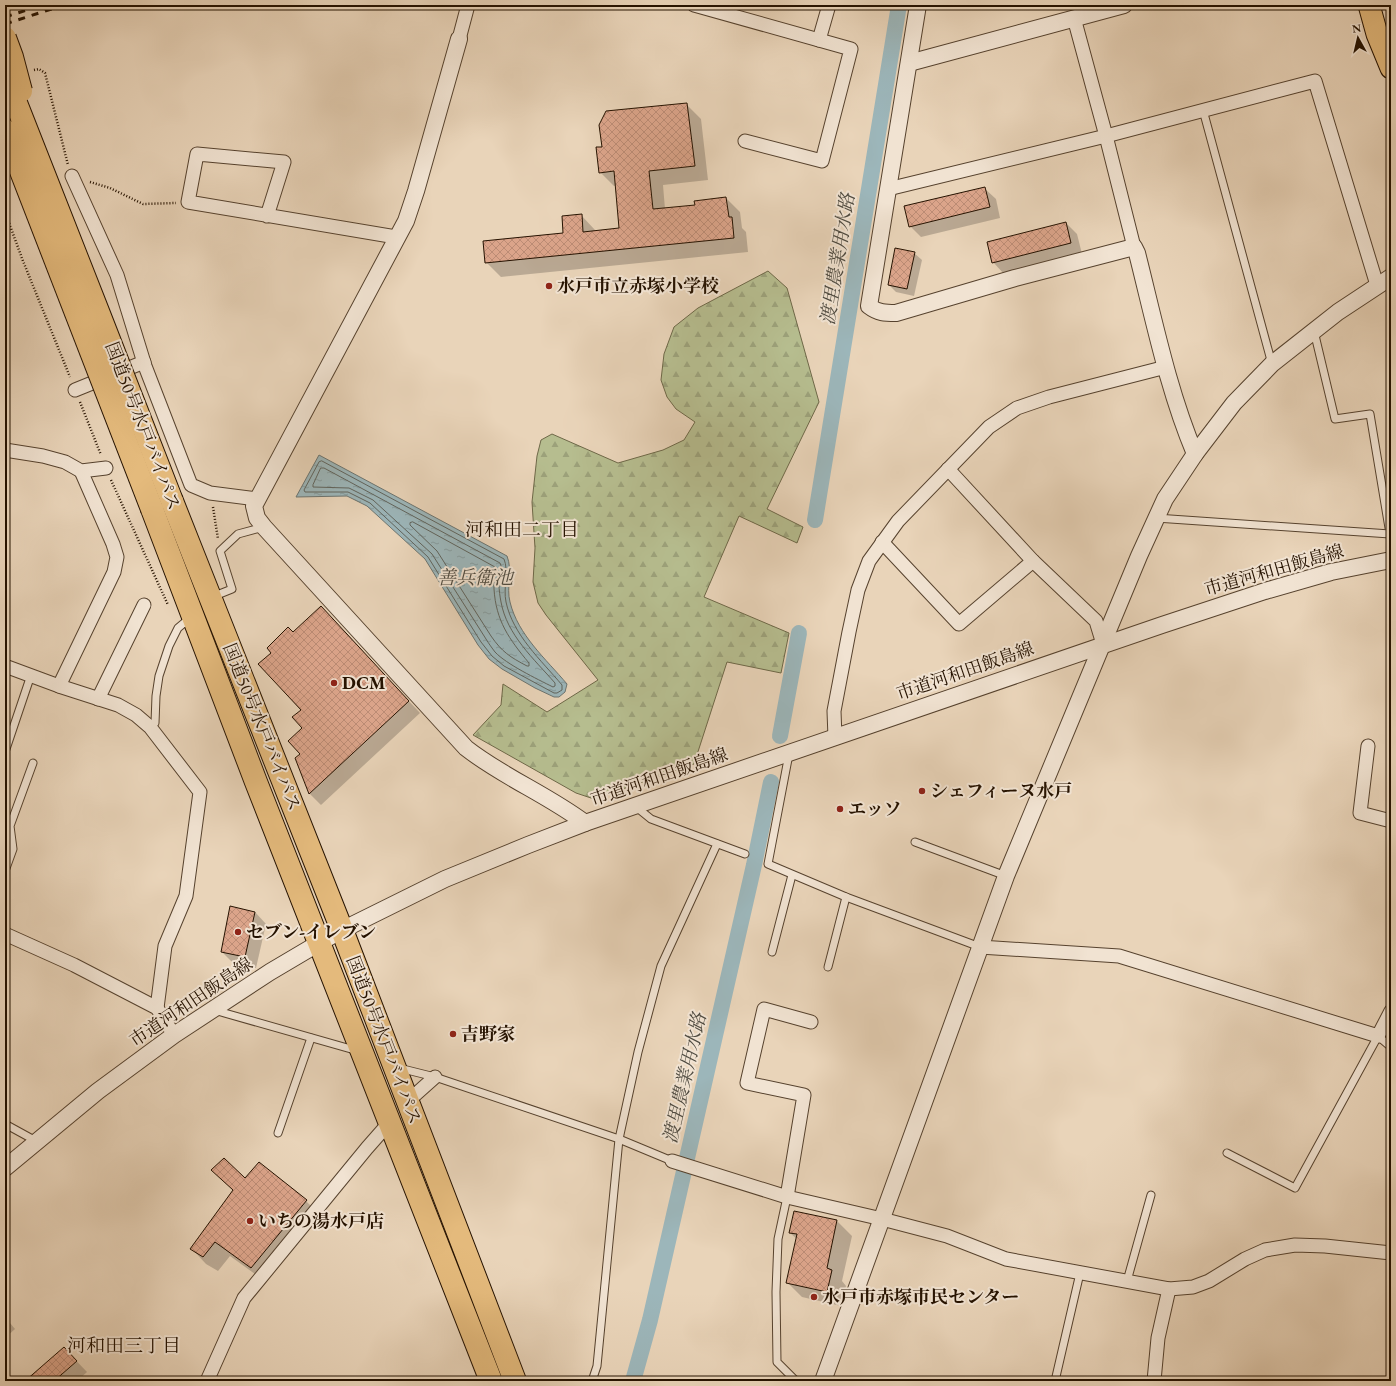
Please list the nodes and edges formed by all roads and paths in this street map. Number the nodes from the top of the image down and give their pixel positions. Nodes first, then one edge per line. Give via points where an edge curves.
1 (468, 5) edge
2 (694, 5) edge
3 (829, 5) edge
4 (918, 5) edge
5 (1124, 5) edge
6 (1369, 5) edge
7 (1074, 18) junction
8 (5, 38) edge
9 (460, 39) joint
10 (819, 40) junction
11 (909, 63) junction
12 (1391, 68) edge
13 (32, 70) dead end
14 (5, 75) edge
15 (1203, 110) junction
16 (5, 130) edge
17 (1106, 136) junction
18 (745, 141) dead end
19 (39, 162) junction
20 (72, 176) junction
21 (888, 189) junction
22 (188, 202) junction
23 (5, 212) edge
24 (267, 216) junction
25 (396, 237) junction
26 (1134, 247) junction
27 (1391, 277) edge
28 (1377, 285) junction
29 (1314, 330) junction
30 (144, 362) junction
31 (1272, 364) junction
32 (1166, 367) junction
33 (75, 390) junction
34 (5, 450) edge
35 (1195, 454) junction
36 (106, 468) junction
37 (948, 469) junction
38 (81, 471) junction
39 (210, 493) junction
40 (257, 500) junction
41 (1156, 518) junction
42 (264, 527) junction
43 (1391, 535) edge
44 (882, 542) junction
45 (220, 551) junction
46 (1391, 560) edge
47 (1033, 561) junction
48 (210, 598) junction
49 (144, 605) dead end
50 (186, 622) junction
51 (1103, 644) junction
52 (5, 666) edge
53 (31, 675) junction
54 (59, 686) junction
55 (98, 699) junction
56 (150, 726) junction
57 (835, 738) junction
58 (1368, 746) dead end
59 (5, 752) edge
60 (789, 754) junction
61 (33, 763) dead end
62 (635, 806) junction
63 (1391, 821) edge
64 (585, 823) junction
65 (915, 842) dead end
66 (717, 844) junction
67 (745, 854) dead end
68 (5, 871) edge
69 (792, 875) junction
70 (1006, 876) junction
71 (846, 896) junction
72 (342, 930) junction
73 (5, 934) edge
74 (319, 943) junction
75 (980, 947) junction
76 (772, 952) dead end
77 (828, 967) dead end
78 (157, 1008) junction
79 (212, 1010) junction
80 (1391, 1011) edge
81 (811, 1022) dead end
82 (174, 1035) junction
83 (1378, 1036) junction
84 (311, 1038) junction
85 (1391, 1047) edge
86 (379, 1060) junction
87 (435, 1077) junction
88 (407, 1102) junction
89 (389, 1123) junction
90 (5, 1124) edge
91 (278, 1133) dead end
92 (619, 1139) junction
93 (36, 1141) junction
94 (1227, 1153) dead end
95 (672, 1161) joint
96 (5, 1168) edge
97 (1151, 1195) dead end
98 (787, 1197) junction
99 (882, 1219) junction
100 (1391, 1253) edge
101 (1080, 1273) junction
102 (1127, 1280) junction
103 (1169, 1289) junction
104 (207, 1381) edge
105 (491, 1381) edge
106 (515, 1381) edge
107 (592, 1381) edge
108 (796, 1381) edge
109 (823, 1381) edge
110 (1055, 1381) edge
111 (1154, 1381) edge

1 - 9 street
2 - 10 street
3 - 10 street
4 - 11 street
5 - 7 street
6 - 12 main road via 1377,34
7 - 11 street
7 - 17 street
8 - 19 highway, bridge
9 - 25 street via 416,191 406,221
10 - 18 street via 850,49 822,161
11 - 21 street
13 - 20 path via 39,69 45,73
14 - 19 highway, 国道50号水戸バイパス, bridge
15 - 17 street
15 - 28 street via 1315,81
15 - 31 lane
16 - 50 highway, 国道50号水戸バイパス, bridge via 152,509
17 - 21 street
17 - 26 street
19 - 48 highway, 国道50号水戸バイパス, bridge
20 - 22 path via 110,188 143,204
20 - 30 street via 117,275
21 - 26 street via 870,306 882,313 896,313
22 - 24 street
22 - 24 street via 197,154 284,162
23 - 33 path
24 - 25 street
25 - 40 street
26 - 32 street
27 - 28 street
28 - 29 street
29 - 31 street
29 - 43 lane via 1335,419 1370,414
30 - 33 street
30 - 39 street via 191,485
31 - 35 street via 1234,403
32 - 35 street
32 - 37 street via 1049,397 1017,408 989,427
33 - 36 path
34 - 38 street via 66,462
35 - 41 street via 1165,499
36 - 38 street
36 - 50 path via 137,538
37 - 44 street via 898,521
37 - 47 street
38 - 54 street via 117,557 114,572
39 - 40 street
39 - 45 path
40 - 42 street via 254,506 257,518
41 - 43 lane
41 - 51 street
42 - 45 lane via 238,534
42 - 64 street via 466,748
44 - 47 street via 960,624
44 - 57 street via 869,561 858,590 834,711
45 - 48 lane via 232,589
46 - 51 street, 市道河和田飯島線 via 1331,572 1265,591
47 - 51 street via 1096,621
48 - 72 highway, 国道50号水戸バイパス
49 - 55 street
50 - 56 lane via 169,646 159,676 156,724
50 - 74 highway, 国道50号水戸バイパス via 256,782
51 - 57 street, 市道河和田飯島線
51 - 70 street
52 - 53 street
53 - 54 street
53 - 59 lane
54 - 55 street
55 - 56 street via 118,705
56 - 78 street via 200,792 186,896 165,946
57 - 60 street, 市道河和田飯島線
58 - 63 street via 1360,813
60 - 62 street, 市道河和田飯島線
60 - 69 lane via 768,864
61 - 68 lane via 10,826 13,849
62 - 64 street, 市道河和田飯島線
62 - 66 lane via 651,819
64 - 72 street, 市道河和田飯島線 via 445,879
65 - 70 lane
66 - 67 lane
66 - 92 lane via 661,966 638,1052
69 - 71 lane
69 - 76 lane
70 - 75 street
71 - 75 lane
71 - 77 lane
72 - 74 street, 市道河和田飯島線
72 - 86 highway, 国道50号水戸バイパス
73 - 78 street via 74,965
74 - 79 street, 市道河和田飯島線
74 - 86 highway, 国道50号水戸バイパス
75 - 83 street via 1119,956
75 - 99 street
78 - 82 street
79 - 82 street, 市道河和田飯島線
79 - 84 lane
80 - 83 street
81 - 98 street via 764,1009 747,1083 804,1095
82 - 93 street, 市道河和田飯島線
83 - 85 lane
83 - 94 lane via 1295,1188
84 - 86 lane
84 - 91 lane
86 - 87 lane
86 - 88 highway, 国道50号水戸バイパス
86 - 89 highway, 国道50号水戸バイパス
87 - 88 street
87 - 92 lane
88 - 106 highway, 国道50号水戸バイパス
89 - 104 street via 244,1298
89 - 105 highway, 国道50号水戸バイパス
90 - 93 lane
92 - 95 lane
92 - 107 lane via 597,1366
93 - 96 street, 市道河和田飯島線
95 - 98 street
97 - 102 lane
98 - 99 street
98 - 108 lane via 778,1239 776,1362
99 - 101 street via 947,1236 1006,1258
99 - 109 street
100 - 103 street via 1295,1245 1265,1250 1193,1287
101 - 102 street
101 - 110 lane
102 - 103 street
103 - 111 street via 1158,1338

